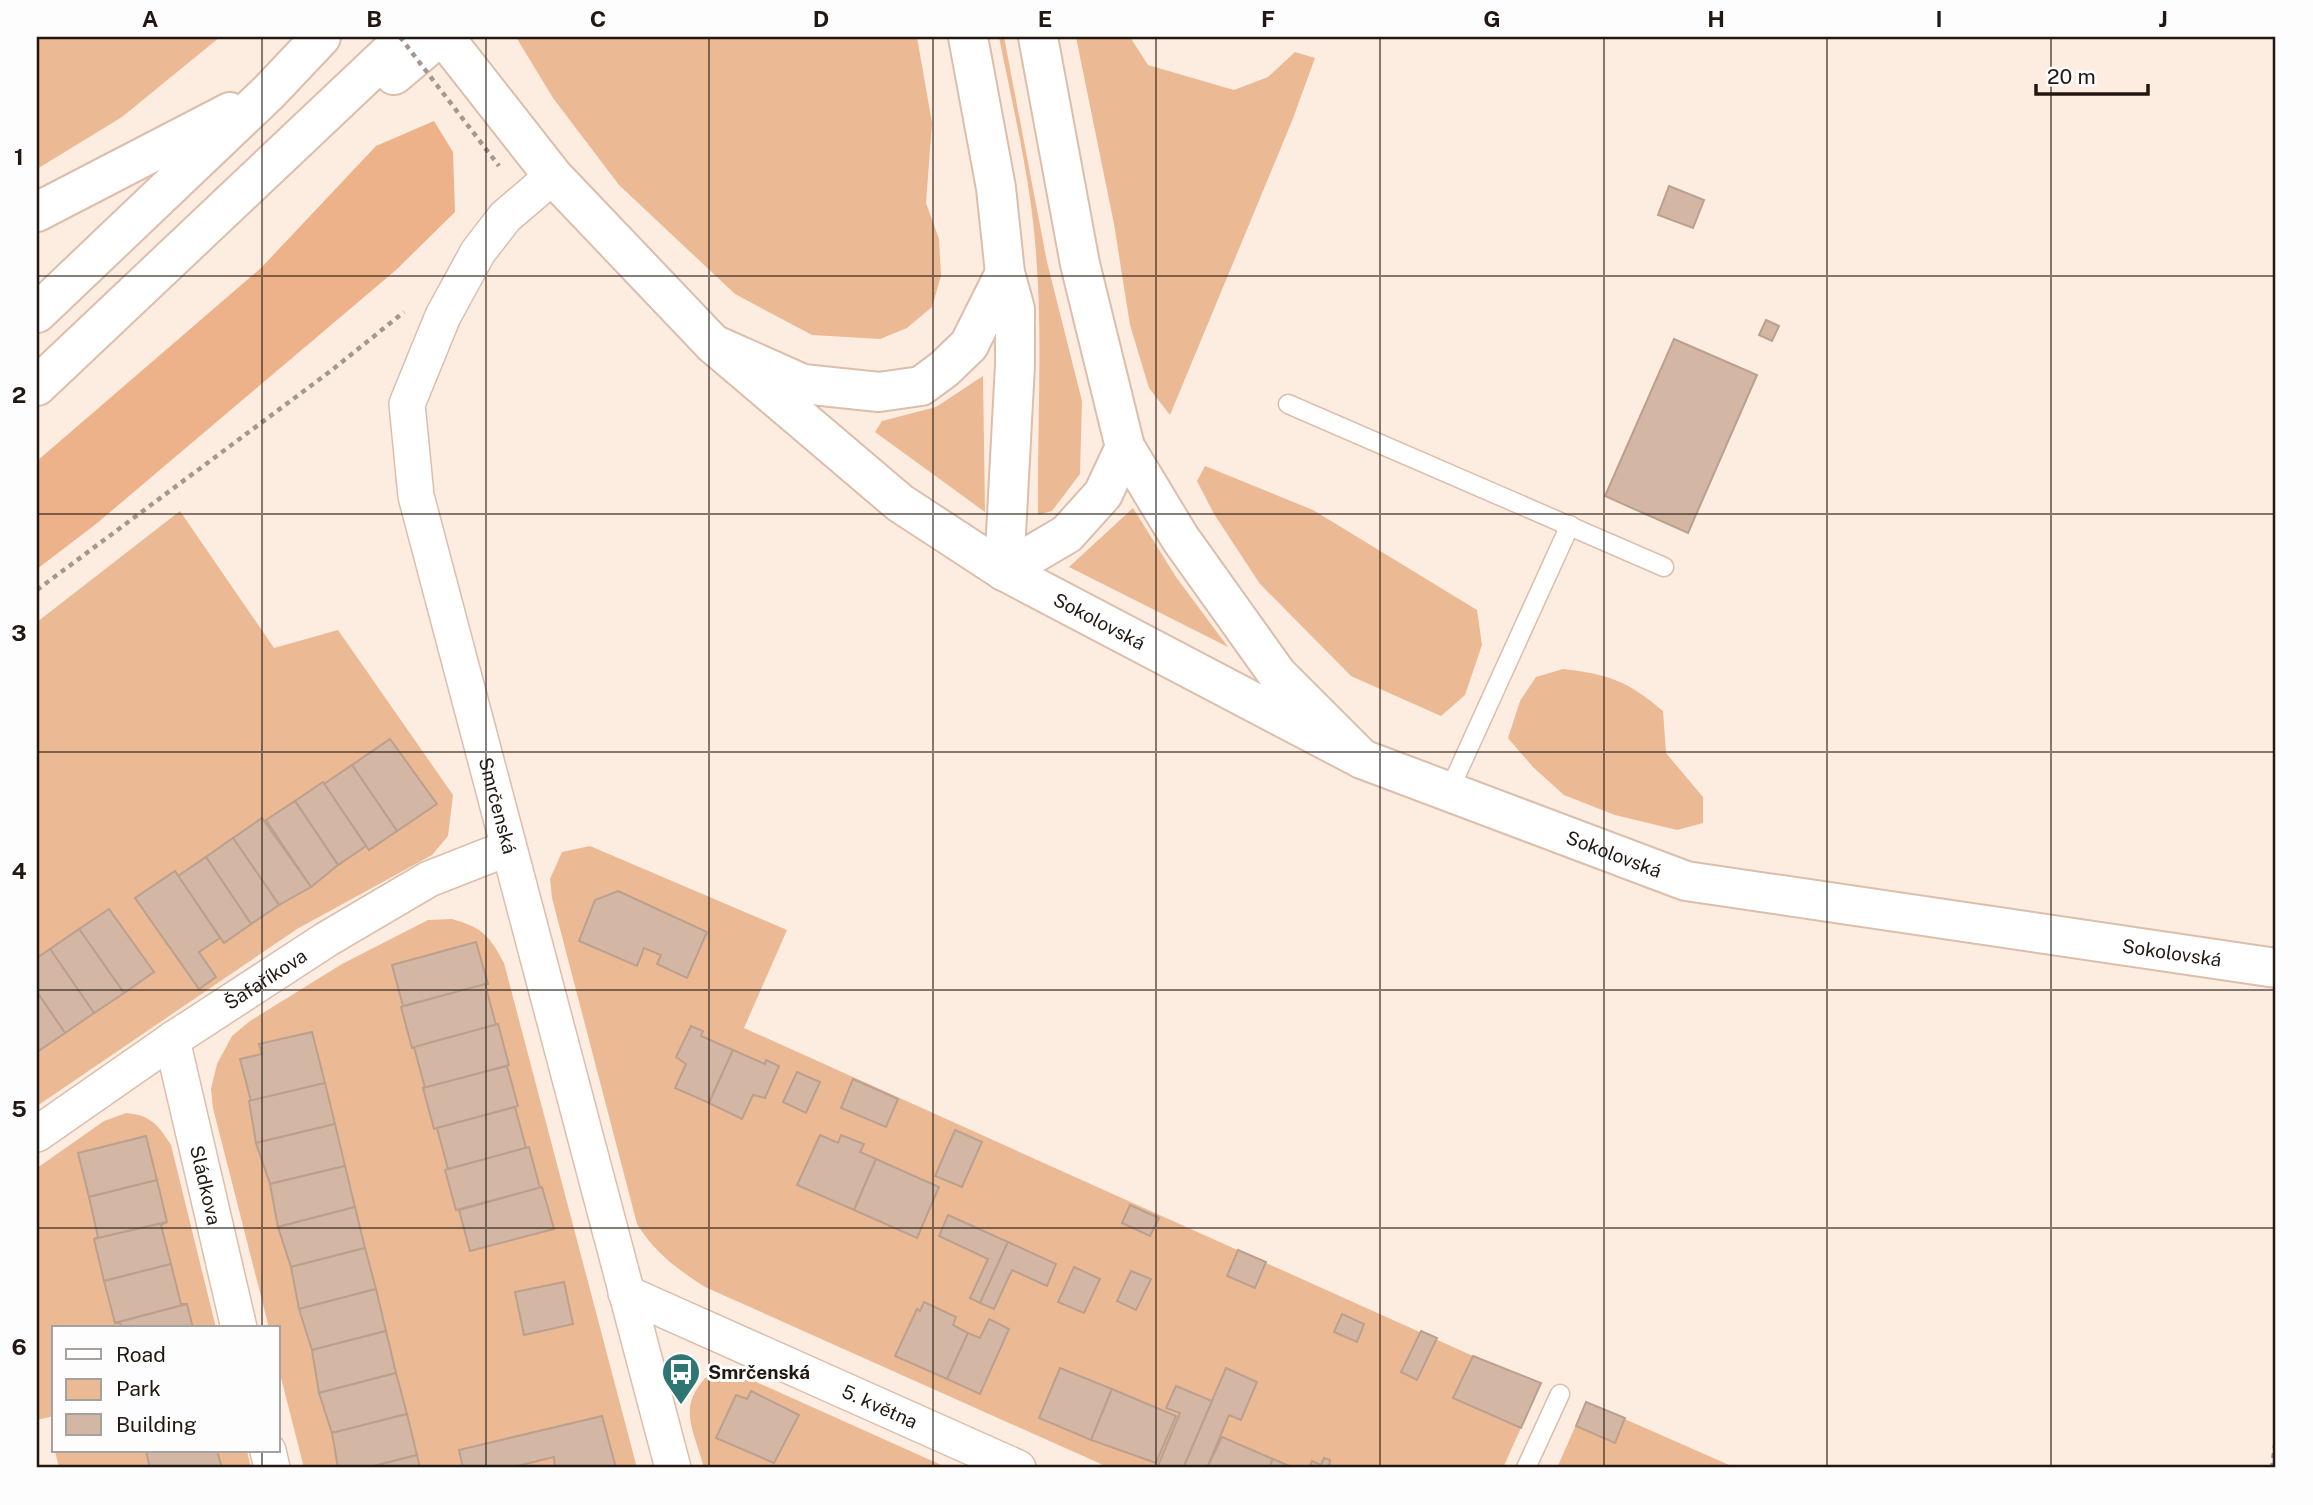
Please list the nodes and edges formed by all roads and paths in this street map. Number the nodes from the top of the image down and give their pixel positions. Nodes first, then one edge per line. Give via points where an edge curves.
1 (321, 37) edge
2 (400, 37) edge
3 (406, 37) edge
4 (442, 37) edge
5 (968, 37) edge
6 (1038, 37) edge
7 (269, 92) junction
8 (514, 156) junction
9 (552, 176) junction
10 (37, 212) edge
11 (1005, 273) junction
12 (139, 291) junction
13 (405, 311) dead end
14 (37, 313) edge
15 (713, 344) junction
16 (37, 386) edge
17 (1288, 404) dead end
18 (1125, 447) junction
19 (1570, 525) junction
20 (1664, 566) dead end
21 (1004, 571) junction
22 (37, 590) edge
23 (1362, 759) junction
24 (1449, 791) junction
25 (508, 848) junction
26 (2276, 968) edge
27 (172, 1040) junction
28 (37, 1134) edge
29 (626, 1293) junction
30 (239, 1326) edge
31 (1560, 1394) dead end
32 (2276, 1438) edge
33 (673, 1468) edge
34 (1018, 1468) edge
35 (1526, 1468) edge
36 (2272, 1468) edge

1 - 7 main road
2 - 8 path, bridge
3 - 12 main road
4 - 8 main road, Sokolovská
4 - 12 main road
5 - 11 main road via 996,188
6 - 18 main road via 1080,264
7 - 10 main road
7 - 14 main road
8 - 9 main road, Sokolovská
9 - 15 main road, Sokolovská
9 - 25 street, Smrčenská via 505,217 478,252 443,316 407,404 416,496
11 - 15 main road via 969,345 921,386 879,392 803,384
11 - 21 main road via 1015,309 1016,365
12 - 16 main road
13 - 22 path
15 - 21 main road, Sokolovská via 900,503
17 - 19 lane
18 - 21 main road via 1103,494 1067,534
18 - 23 main road via 1180,538 1277,674
19 - 20 lane
19 - 24 lane
21 - 23 main road, Sokolovská
23 - 24 main road, Sokolovská
24 - 26 main road, Sokolovská via 1686,881
25 - 27 street, Šafaříkova via 429,879
25 - 29 street, Smrčenská
27 - 28 street, Šafaříkova
27 - 30 street, Sládkova
29 - 33 street, Smrčenská
29 - 34 street, 5. května
31 - 35 lane
32 - 36 path

